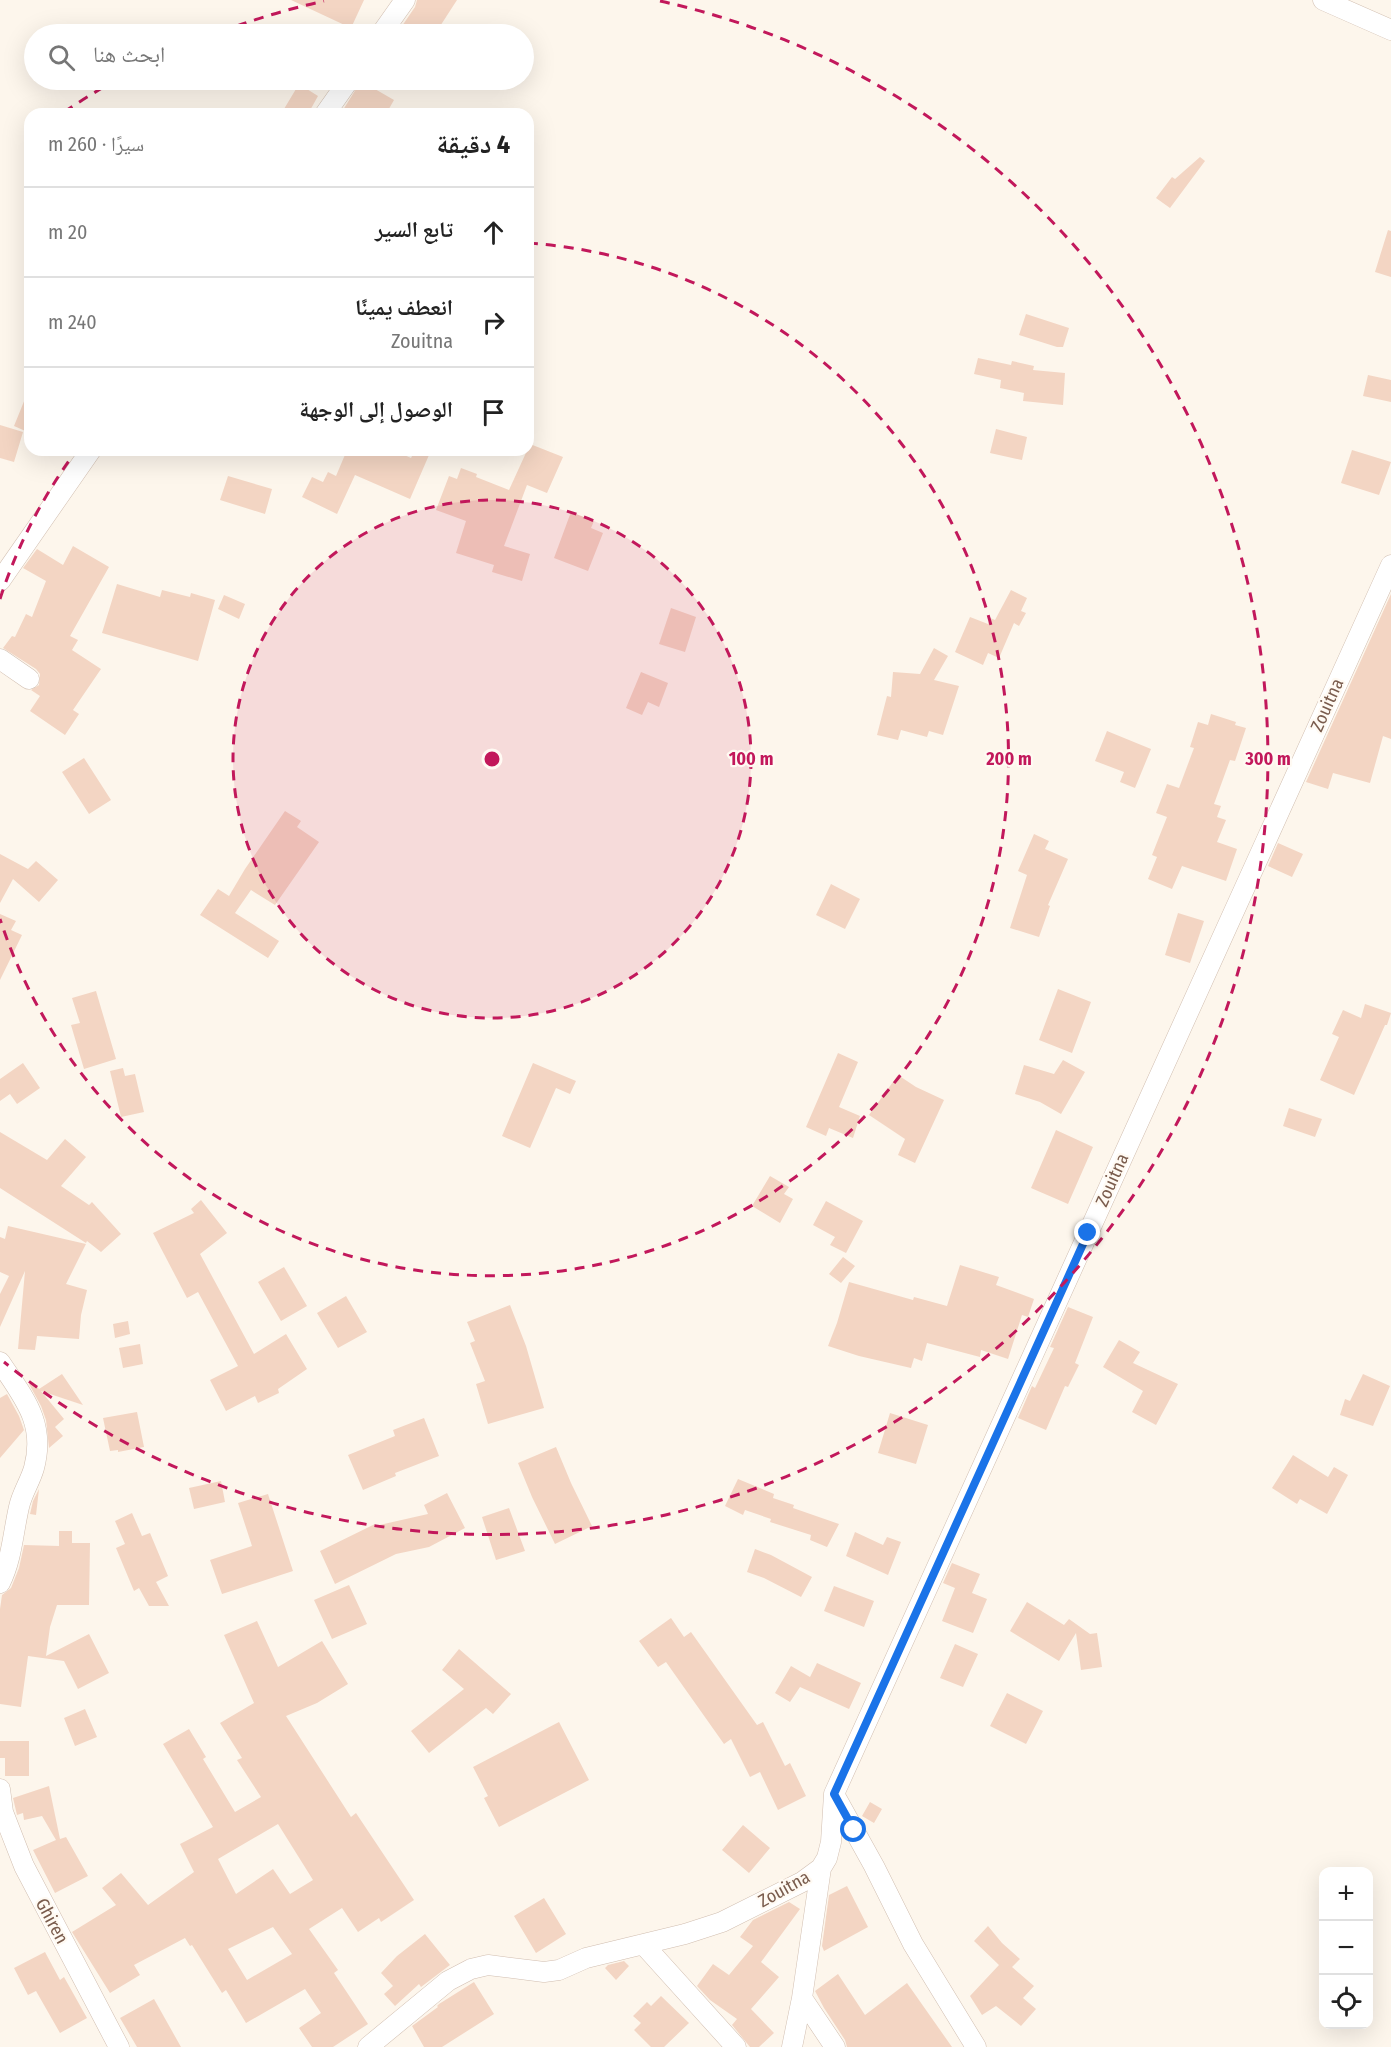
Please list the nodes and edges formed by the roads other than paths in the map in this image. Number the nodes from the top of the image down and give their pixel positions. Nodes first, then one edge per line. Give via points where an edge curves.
1 (405, 0) edge
2 (1323, 0) edge
3 (388, 24) edge
4 (1391, 30) edge
5 (342, 90) edge
6 (329, 108) edge
7 (88, 456) edge
8 (1391, 565) edge
9 (0, 582) edge
10 (0, 659) edge
11 (28, 680) dead end
12 (0, 1362) edge
13 (0, 1584) edge
14 (0, 1789) edge
15 (834, 1794) junction
16 (821, 1868) junction
17 (643, 1944) junction
18 (802, 1998) junction
19 (119, 2047) edge
20 (368, 2047) edge
21 (736, 2047) edge
22 (792, 2047) edge
23 (835, 2047) edge
24 (976, 2047) edge

1 - 3 street
2 - 4 street
5 - 6 street
7 - 9 street
8 - 15 street, Zouitna
10 - 11 street
12 - 13 street via 36,1423 38,1448
14 - 19 street, Ghiren via 3,1812 24,1866
15 - 16 street, Zouitna via 831,1842
15 - 24 street via 913,1944
16 - 17 street, Zouitna via 802,1882 722,1922
16 - 18 street
17 - 20 street, Zouitna via 586,1958 559,1970 544,1972 488,1965 471,1969 448,1981
17 - 21 street
18 - 22 street
18 - 23 street

